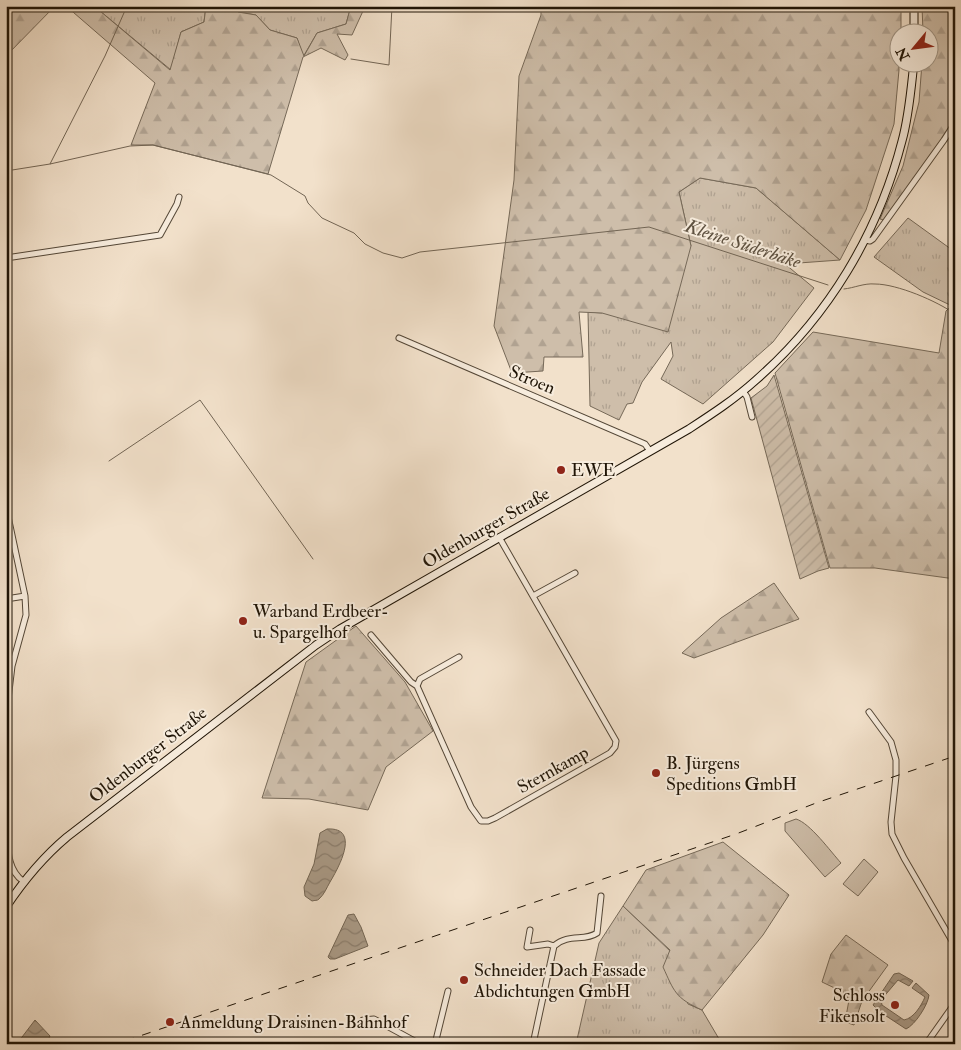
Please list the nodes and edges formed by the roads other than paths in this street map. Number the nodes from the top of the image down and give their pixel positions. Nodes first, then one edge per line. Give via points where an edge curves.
1 (914, 6) edge
2 (914, 22) edge
3 (913, 72) edge
4 (955, 123) edge
5 (179, 197) dead end
6 (866, 240) junction
7 (6, 258) edge
8 (399, 338) dead end
9 (743, 391) junction
10 (752, 416) dead end
11 (650, 452) junction
12 (6, 508) edge
13 (9, 529) edge
14 (499, 537) junction
15 (575, 574) dead end
16 (24, 596) junction
17 (533, 596) junction
18 (6, 599) edge
19 (371, 635) dead end
20 (459, 657) dead end
21 (417, 686) junction
22 (870, 712) dead end
23 (6, 716) edge
24 (6, 826) edge
25 (23, 881) junction
26 (601, 896) dead end
27 (6, 906) edge
28 (530, 930) dead end
29 (554, 946) junction
30 (955, 946) edge
31 (448, 991) dead end
32 (955, 1003) edge
33 (363, 1020) dead end
34 (420, 1044) edge
35 (435, 1044) edge
36 (533, 1044) edge
37 (926, 1044) edge

1 - 2 main road
3 - 6 main road, Oldenburger Straße via 903,140
4 - 6 street via 873,239
5 - 7 street via 160,235
6 - 9 main road, Oldenburger Straße via 814,319 784,353
8 - 11 street, Stroen via 644,444
9 - 10 street
9 - 11 main road, Oldenburger Straße
11 - 14 main road, Oldenburger Straße
12 - 13 street
13 - 16 street
14 - 17 street, Sternkamp
14 - 25 main road, Oldenburger Straße via 316,644 66,837
15 - 17 street
16 - 18 street
16 - 23 street via 26,615 12,666
17 - 21 street, Sternkamp via 616,741 610,753 495,818 481,822 471,807
19 - 21 street, Sternkamp
20 - 21 street via 420,679
22 - 30 street via 891,742 896,760 892,834
24 - 25 street via 11,866
25 - 27 main road, Oldenburger Straße
26 - 29 street via 597,933 562,939
28 - 29 street via 527,947
29 - 36 street
31 - 35 street
32 - 37 street
33 - 34 street via 374,1019

